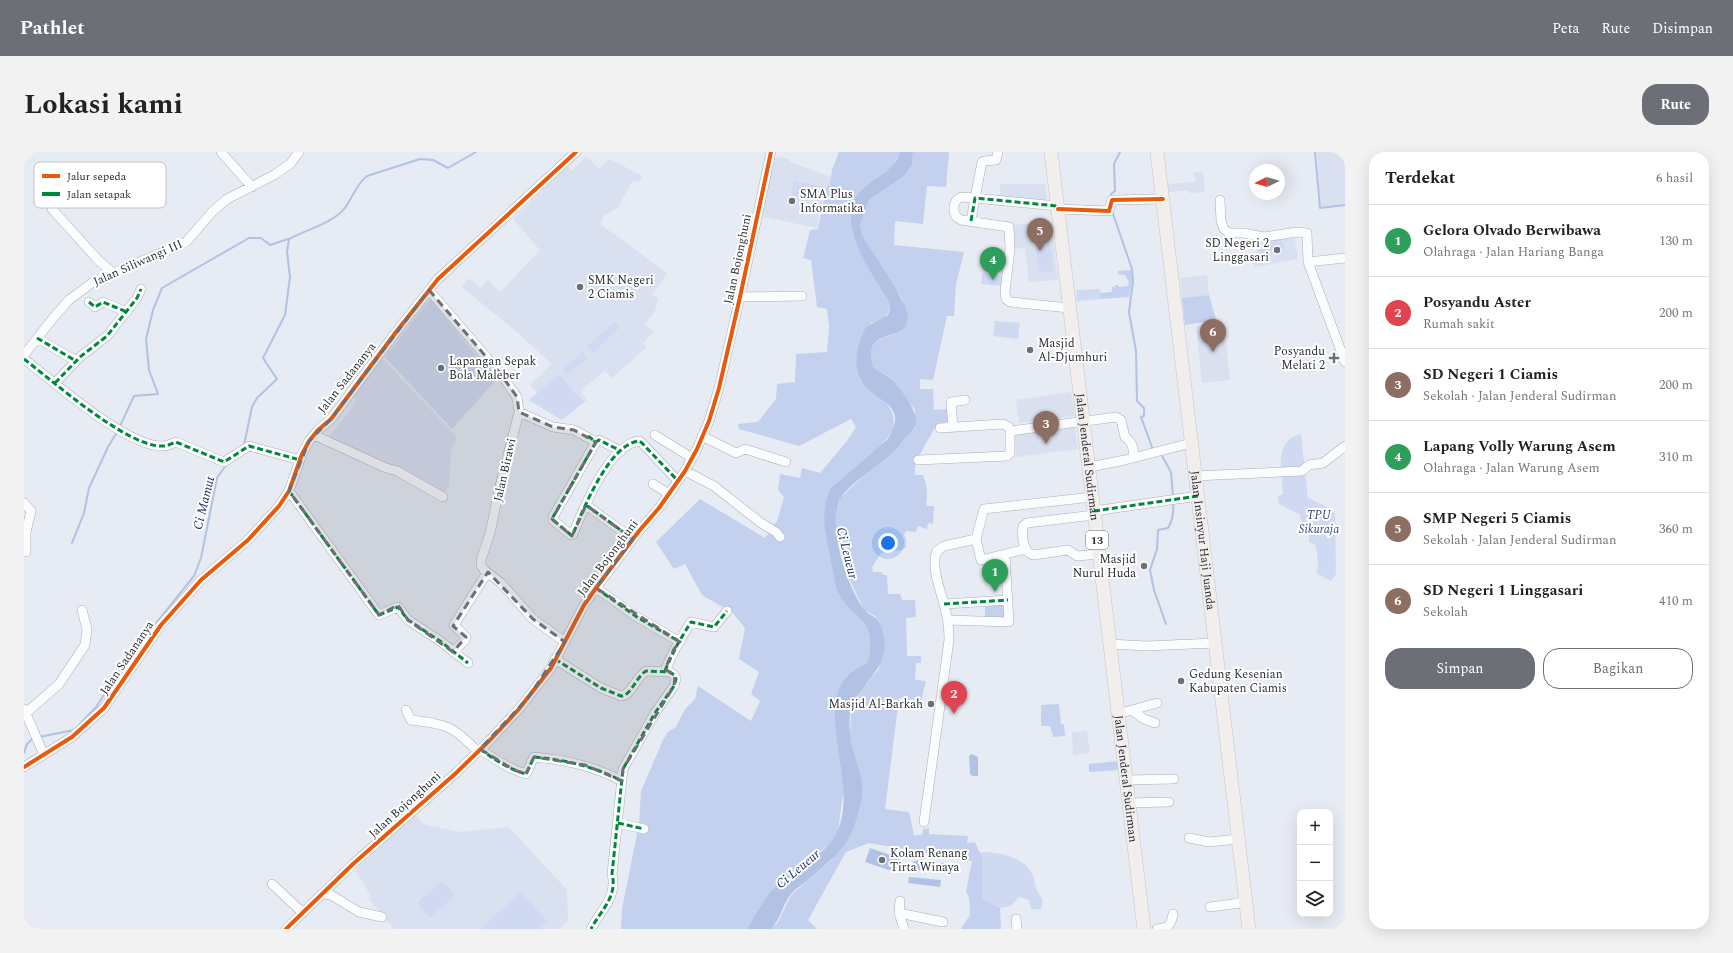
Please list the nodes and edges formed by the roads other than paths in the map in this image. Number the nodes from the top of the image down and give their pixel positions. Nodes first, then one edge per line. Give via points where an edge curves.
1 (221, 152) edge
2 (299, 152) edge
3 (576, 152) edge
4 (771, 152) edge
5 (998, 152) edge
6 (1051, 152) edge
7 (1157, 152) edge
8 (252, 187) junction
9 (975, 198) junction
10 (1163, 200) junction
11 (1220, 200) dead end
12 (1057, 207) junction
13 (52, 209) dead end
14 (971, 221) junction
15 (1345, 258) edge
16 (1308, 262) junction
17 (113, 273) junction
18 (141, 289) dead end
19 (429, 290) junction
20 (802, 296) dead end
21 (740, 297) junction
22 (90, 302) dead end
23 (1069, 308) junction
24 (127, 312) junction
25 (37, 338) junction
26 (24, 355) edge
27 (24, 358) edge
28 (76, 362) junction
29 (1345, 362) edge
30 (56, 382) junction
31 (965, 400) dead end
32 (519, 412) junction
33 (1083, 422) junction
34 (940, 428) dead end
35 (953, 428) junction
36 (1010, 431) junction
37 (314, 435) junction
38 (655, 435) dead end
39 (702, 436) junction
40 (596, 442) junction
41 (1191, 443) junction
42 (1345, 446) edge
43 (621, 451) junction
44 (1134, 457) junction
45 (692, 458) junction
46 (300, 460) junction
47 (918, 460) dead end
48 (786, 462) dead end
49 (1088, 467) junction
50 (685, 471) junction
51 (1195, 476) junction
52 (678, 481) junction
53 (653, 484) dead end
54 (289, 491) junction
55 (669, 494) junction
56 (1198, 496) junction
57 (443, 497) dead end
58 (1092, 497) junction
59 (24, 503) edge
60 (586, 504) junction
61 (1094, 513) junction
62 (780, 538) dead end
63 (632, 539) junction
64 (976, 539) junction
65 (1026, 549) junction
66 (26, 552) dead end
67 (1099, 554) junction
68 (1005, 556) junction
69 (488, 573) junction
70 (596, 588) junction
71 (1008, 600) junction
72 (944, 604) junction
73 (82, 610) dead end
74 (727, 611) dead end
75 (947, 620) junction
76 (565, 642) junction
77 (680, 642) junction
78 (1215, 643) junction
79 (1110, 644) junction
80 (453, 652) junction
81 (555, 659) junction
82 (468, 663) dead end
83 (665, 671) junction
84 (1157, 703) dead end
85 (406, 710) dead end
86 (25, 711) edge
87 (1133, 711) junction
88 (1118, 714) junction
89 (1155, 723) dead end
90 (479, 751) junction
91 (44, 755) junction
92 (24, 767) edge
93 (1174, 779) dead end
94 (1126, 780) junction
95 (622, 781) junction
96 (1168, 802) dead end
97 (1129, 803) junction
98 (924, 822) dead end
99 (618, 823) junction
100 (644, 829) dead end
101 (1189, 838) dead end
102 (1238, 839) junction
103 (272, 884) dead end
104 (324, 894) junction
105 (1245, 897) junction
106 (900, 901) dead end
107 (1210, 907) dead end
108 (302, 913) junction
109 (899, 913) junction
110 (1173, 914) dead end
111 (382, 917) dead end
112 (1016, 919) dead end
113 (943, 922) dead end
114 (286, 929) edge
115 (591, 929) edge
116 (904, 929) edge
117 (1017, 929) edge
118 (1144, 929) edge
119 (1158, 929) edge
120 (1249, 929) edge

1 - 8 street
2 - 8 street, Jalan Siliwangi III via 290,164
3 - 19 street, Jalan Sadananya via 446,271
4 - 21 street, Jalan Bojonghuni
5 - 9 street via 996,160 982,162
6 - 12 highway, Jalan Jenderal Sudirman / 13
7 - 10 highway, Jalan Insinyur Haji Juanda
8 - 17 street, Jalan Siliwangi III via 227,200 213,211 186,242
9 - 12 street
9 - 14 street
9 - 14 street via 959,198 954,209 957,218
10 - 12 street via 1112,200 1109,211
10 - 41 highway, Jalan Insinyur Haji Juanda
11 - 16 street via 1221,221 1229,233 1264,237 1305,232
12 - 23 highway, Jalan Jenderal Sudirman / 13
13 - 17 street
14 - 23 street via 1009,227 1006,299 1010,302
15 - 16 street
16 - 29 street
17 - 25 street, Jalan Siliwangi III via 93,282 69,300
18 - 24 street
19 - 32 street, Jalan Birawi via 500,373 517,397
19 - 37 street, Jalan Sadananya via 331,419
20 - 21 street
21 - 39 street, Jalan Bojonghuni via 719,388
22 - 24 street via 95,307 103,302
23 - 33 highway, Jalan Jenderal Sudirman / 13
24 - 28 street via 107,336
25 - 26 street, Jalan Siliwangi III
25 - 28 street
27 - 30 street
28 - 30 street
30 - 46 street via 117,430 154,445 166,446 176,442 224,462 245,448
31 - 35 street via 951,402
32 - 40 street via 553,427 574,430
32 - 69 street, Jalan Birawi via 490,533 481,560 481,565
33 - 36 street
33 - 44 street via 1119,417 1125,437 1132,444
33 - 49 highway, Jalan Jenderal Sudirman / 13
34 - 35 street
35 - 36 street via 1003,424 1009,427
36 - 47 street via 1010,453 1007,456
37 - 46 street, Jalan Sadananya
37 - 57 street via 398,471
38 - 45 street
39 - 45 street, Jalan Bojonghuni
39 - 48 street via 736,453 745,449
40 - 43 street via 599,440
40 - 60 street via 553,520 571,535
41 - 44 street
41 - 51 highway, Jalan Insinyur Haji Juanda
42 - 51 street via 1323,463 1309,465 1302,471
43 - 52 street via 639,442
43 - 60 street via 601,475
44 - 49 street
45 - 50 street, Jalan Bojonghuni
46 - 54 street, Jalan Sadananya
49 - 58 highway, Jalan Jenderal Sudirman / 13
50 - 52 street, Jalan Bojonghuni
50 - 62 street via 714,486 776,532
51 - 56 highway, Jalan Insinyur Haji Juanda
52 - 55 street, Jalan Bojonghuni
53 - 55 street
54 - 80 street via 379,616 398,606 408,620
54 - 91 street, Jalan Sadananya via 248,540 201,580 161,625 104,708 72,737
55 - 63 street, Jalan Bojonghuni
56 - 61 street
56 - 78 highway, Jalan Insinyur Haji Juanda
58 - 61 highway, Jalan Jenderal Sudirman / 13
58 - 64 street via 984,509
59 - 66 street via 31,511 26,532
60 - 63 street
61 - 65 street via 1024,524
61 - 67 highway, Jalan Jenderal Sudirman / 13
63 - 70 street, Jalan Bojonghuni
64 - 68 street via 981,560
64 - 72 street via 944,546 937,551 938,588
65 - 67 street via 1028,554 1032,555 1068,550 1077,556
65 - 68 street
67 - 79 highway, Jalan Jenderal Sudirman / 13
68 - 71 street
69 - 76 street via 501,583 533,619
69 - 80 street via 454,624 466,637
70 - 76 street, Jalan Bojonghuni
70 - 77 street
71 - 72 street
71 - 75 street via 1009,622
72 - 75 street
73 - 86 street via 87,629 85,645 59,684
74 - 77 street via 714,627 691,622
75 - 98 street via 948,654
76 - 81 street, Jalan Bojonghuni
77 - 83 street via 674,649
78 - 79 street via 1146,646
78 - 102 highway, Jalan Insinyur Haji Juanda
79 - 88 highway, Jalan Jenderal Sudirman / 13
80 - 82 street
81 - 83 street via 601,688 621,696 629,693 635,681 646,671
81 - 90 street, Jalan Bojonghuni via 518,710
83 - 95 street via 675,676 674,686 623,769
84 - 87 street
85 - 90 street via 410,720 450,727
86 - 91 street
87 - 88 street
87 - 89 street
88 - 94 highway, Jalan Jenderal Sudirman / 13
90 - 95 street via 526,774 534,757 567,760 605,772
90 - 104 street, Jalan Bojonghuni via 353,864
91 - 92 street, Jalan Sadananya
93 - 94 street
94 - 97 highway, Jalan Jenderal Sudirman / 13
95 - 99 street
96 - 97 street
97 - 118 highway, Jalan Jenderal Sudirman / 13
99 - 100 street
99 - 115 street via 611,898
101 - 102 street via 1209,842
102 - 105 highway, Jalan Insinyur Haji Juanda
103 - 108 street
104 - 108 street, Jalan Bojonghuni
104 - 111 street via 331,895 359,912
105 - 107 street via 1240,903
105 - 120 highway, Jalan Insinyur Haji Juanda
106 - 109 street
108 - 114 street, Jalan Bojonghuni
109 - 113 street
109 - 116 street
110 - 119 street via 1169,927
112 - 117 street

